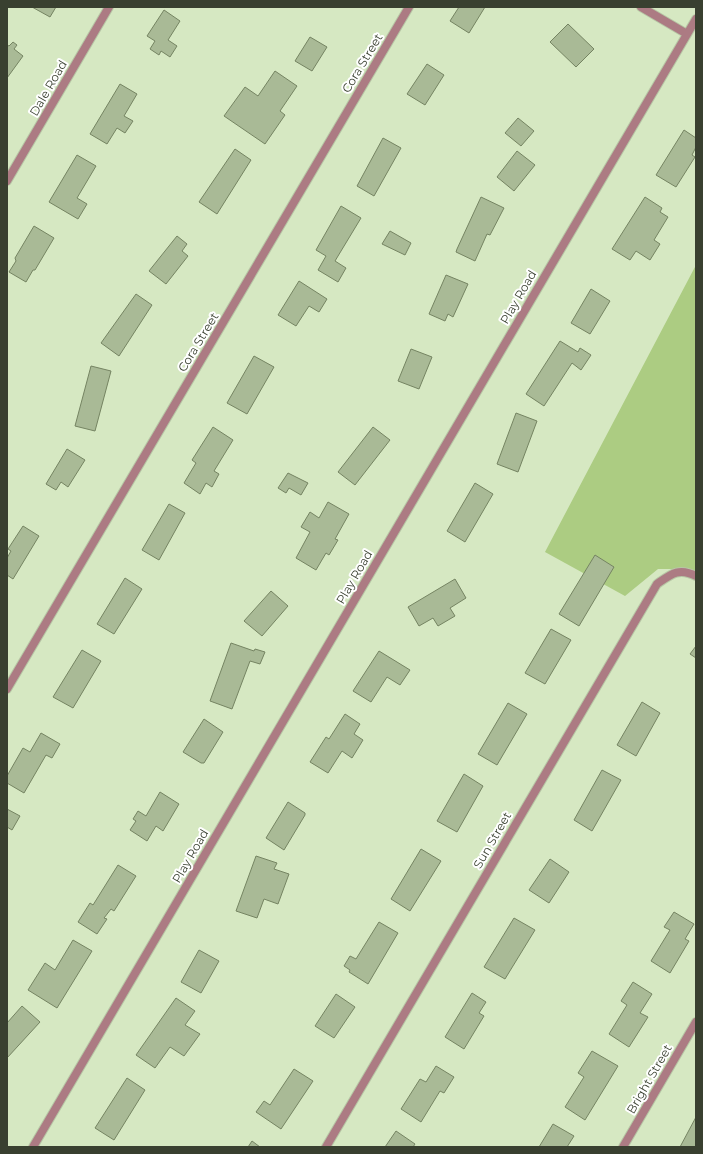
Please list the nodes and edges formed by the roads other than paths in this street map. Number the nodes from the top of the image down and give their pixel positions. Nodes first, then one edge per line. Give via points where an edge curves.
1 (109, 7) edge
2 (409, 7) edge
3 (641, 7) edge
4 (696, 19) edge
5 (687, 34) junction
6 (7, 181) edge
7 (696, 576) edge
8 (7, 689) edge
9 (696, 1022) edge
10 (33, 1147) edge
11 (326, 1147) edge
12 (623, 1147) edge

1 - 6 street, Dale Road
2 - 8 street, Cora Street
3 - 5 street
4 - 5 street, Play Road
5 - 10 street, Play Road
7 - 11 street, Sun Street via 688,572 673,572 657,584
9 - 12 street, Bright Street

